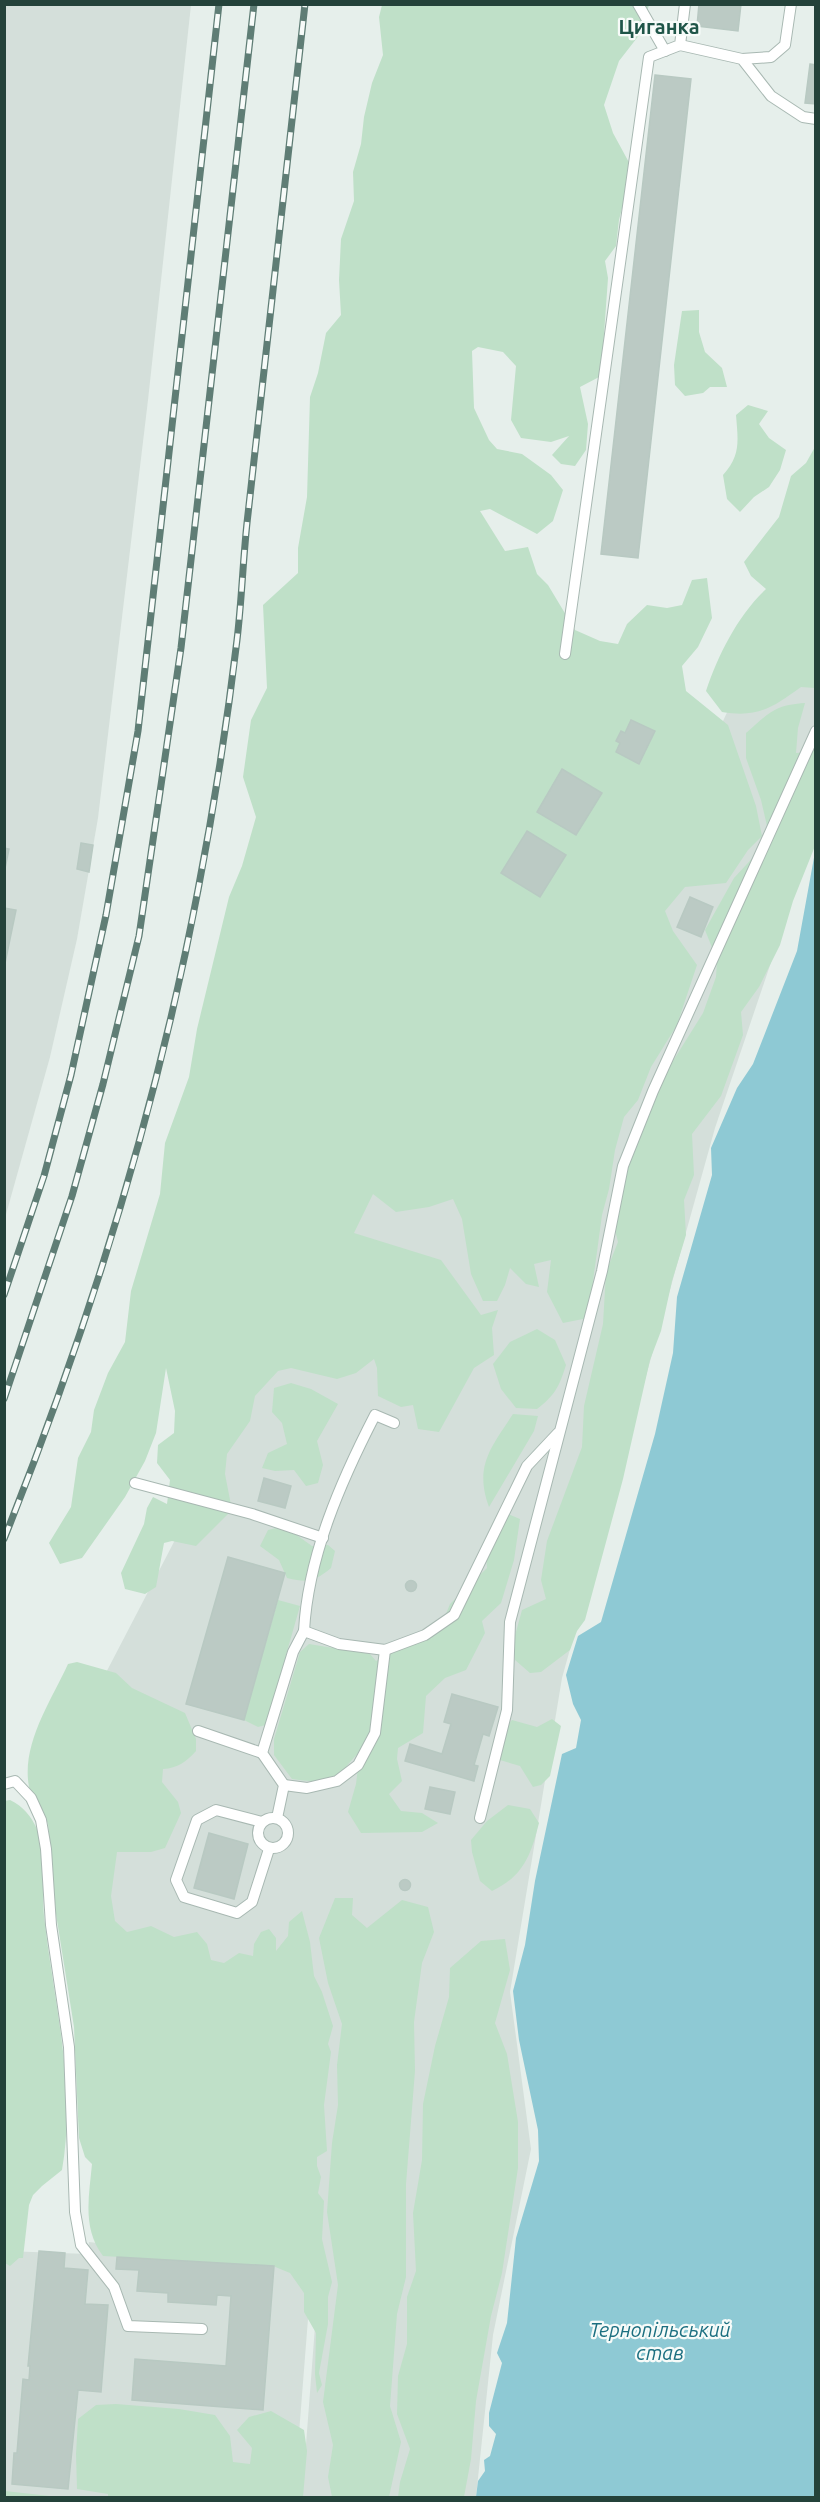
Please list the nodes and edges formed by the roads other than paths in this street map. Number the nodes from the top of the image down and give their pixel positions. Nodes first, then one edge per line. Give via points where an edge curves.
1 (638, 4) edge
2 (685, 4) edge
3 (790, 4) edge
4 (681, 45) junction
5 (665, 51) junction
6 (742, 59) junction
7 (816, 119) edge
8 (565, 654) dead end
9 (816, 731) edge
10 (394, 1423) dead end
11 (558, 1432) junction
12 (135, 1483) dead end
13 (323, 1538) junction
14 (304, 1631) junction
15 (385, 1650) junction
16 (198, 1731) dead end
17 (262, 1753) junction
18 (4, 1784) edge
19 (284, 1785) junction
20 (277, 1818) junction
21 (480, 1818) dead end
22 (262, 1822) junction
23 (270, 1849) junction
24 (202, 2329) dead end

1 - 5 lane
2 - 4 lane
3 - 6 lane via 785,45 771,57
4 - 5 lane
4 - 6 lane
5 - 8 lane via 649,57
6 - 7 lane via 771,96 802,117
9 - 11 lane via 652,1091 623,1166 602,1271
10 - 13 lane via 375,1415
11 - 15 lane via 527,1466 454,1615 425,1635
11 - 21 lane via 510,1622 507,1710
12 - 13 lane
13 - 14 lane via 305,1603
14 - 15 lane via 339,1644
14 - 17 lane via 293,1652
15 - 19 lane via 375,1732 358,1765 337,1781 307,1788
16 - 17 lane
17 - 19 lane
18 - 24 lane via 15,1781 31,1798 41,1820 46,1849 51,1925 69,2047 75,2212 81,2245 114,2287 128,2326
19 - 20 lane
20 - 22 lane
20 - 23 lane via 287,1825 289,1837 281,1847
22 - 23 lane via 258,1829 260,1842
22 - 23 lane via 216,1810 196,1820 176,1880 183,1897 237,1913 252,1902

